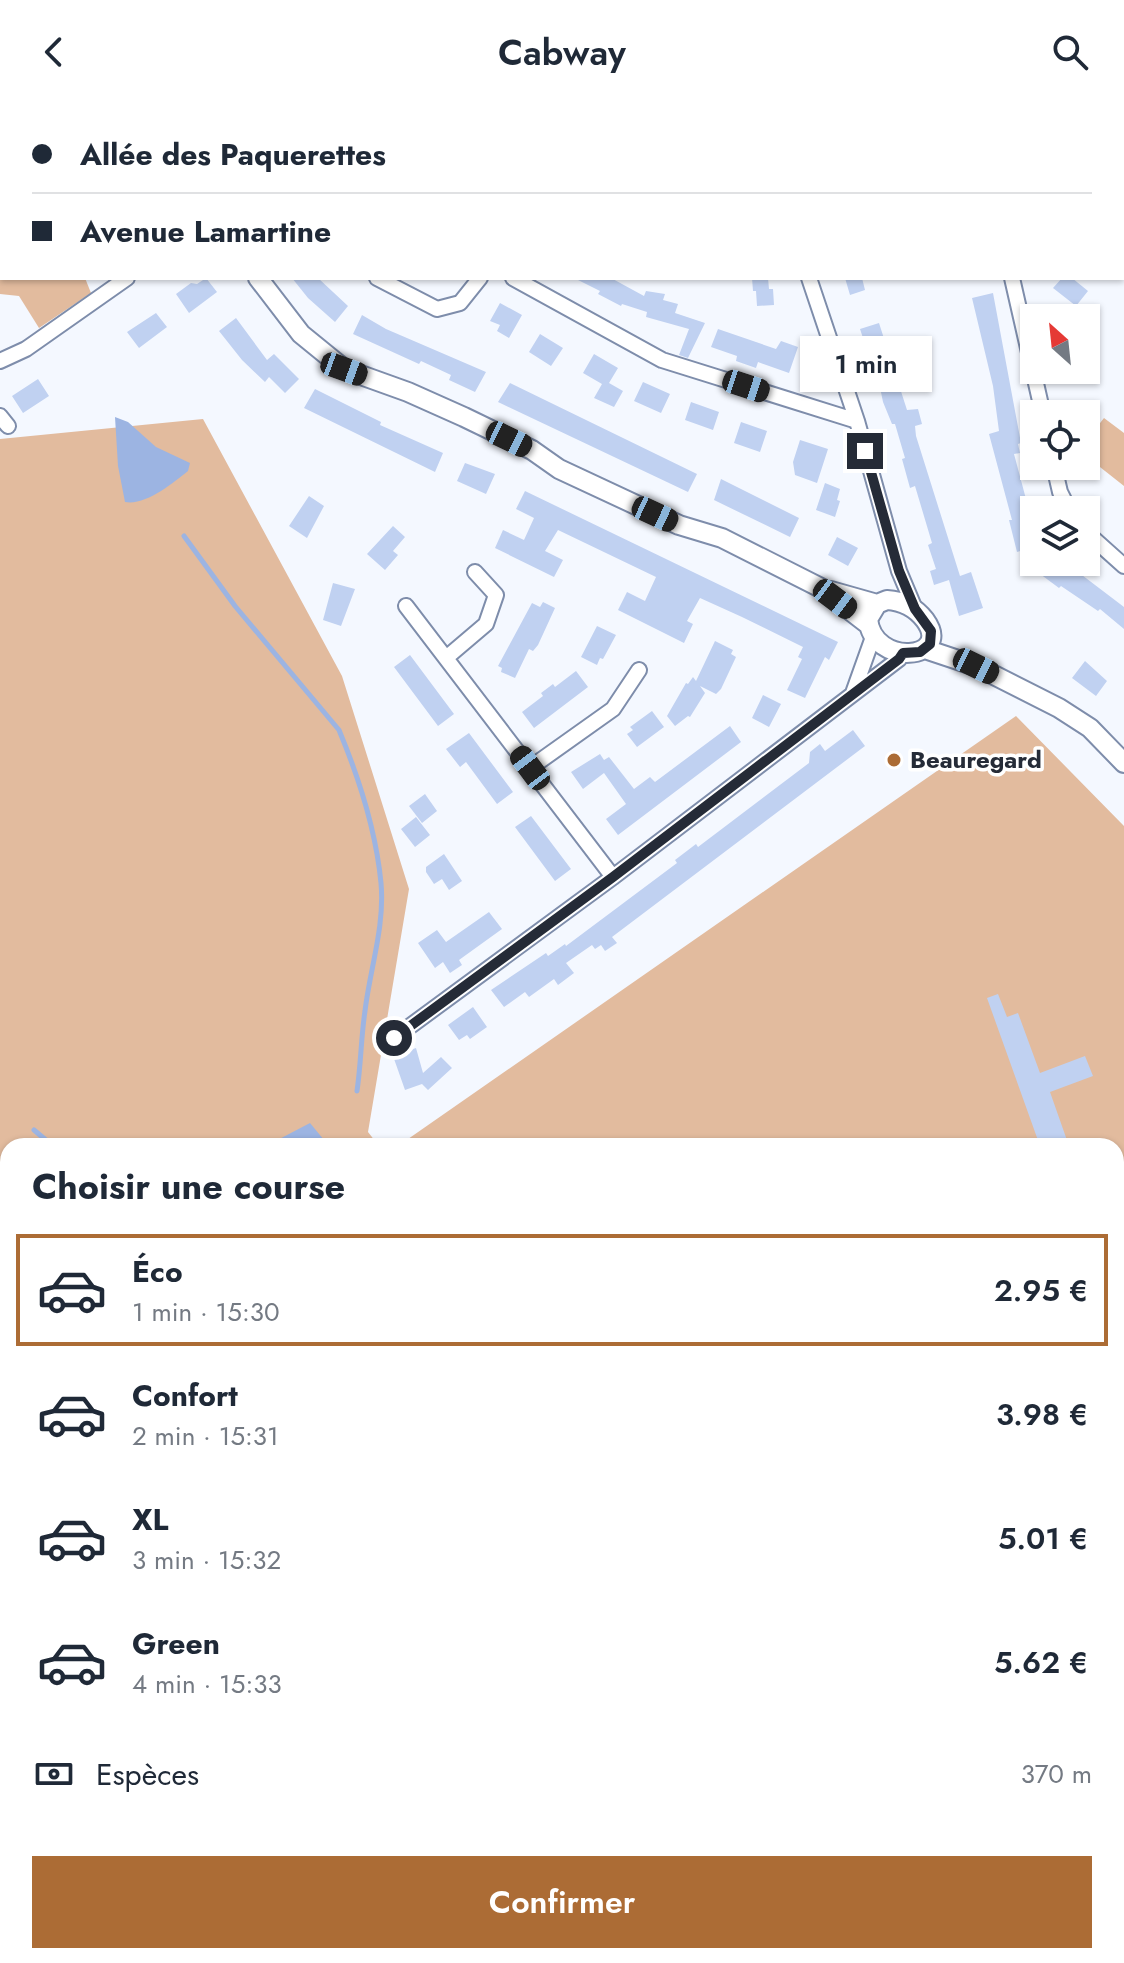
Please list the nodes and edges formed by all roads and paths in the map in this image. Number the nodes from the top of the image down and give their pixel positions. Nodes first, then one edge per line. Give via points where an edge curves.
1 (124, 280) edge
2 (260, 280) edge
3 (381, 280) edge
4 (478, 280) edge
5 (517, 280) edge
6 (810, 280) edge
7 (1012, 280) edge
8 (0, 361) edge
9 (1040, 400) edge
10 (857, 421) junction
11 (1100, 545) edge
12 (1124, 566) edge
13 (899, 571) junction
14 (475, 572) dead end
15 (821, 588) junction
16 (882, 602) junction
17 (406, 606) dead end
18 (915, 609) junction
19 (871, 631) junction
20 (928, 642) junction
21 (903, 653) junction
22 (446, 658) junction
23 (639, 670) dead end
24 (852, 694) junction
25 (1124, 763) edge
26 (530, 768) junction
27 (613, 877) junction
28 (394, 1038) dead end

1 - 8 street via 26,349
2 - 15 street via 301,334 344,369 464,417 559,469 679,525 722,538
3 - 4 street via 437,309 460,303
5 - 10 street via 662,360
6 - 10 street
7 - 9 street
10 - 13 street
11 - 12 street
13 - 16 street
13 - 18 street
14 - 22 street via 496,595 491,610 486,624
15 - 16 street
15 - 19 street
16 - 18 street via 899,601
16 - 19 street via 870,614
17 - 22 street
18 - 20 street via 928,625
19 - 21 street via 881,645
19 - 24 street
20 - 21 street via 920,652
20 - 25 street via 1059,708 1090,728
21 - 24 street
22 - 26 street
23 - 26 street via 613,709
24 - 27 street
26 - 27 street
27 - 28 street

